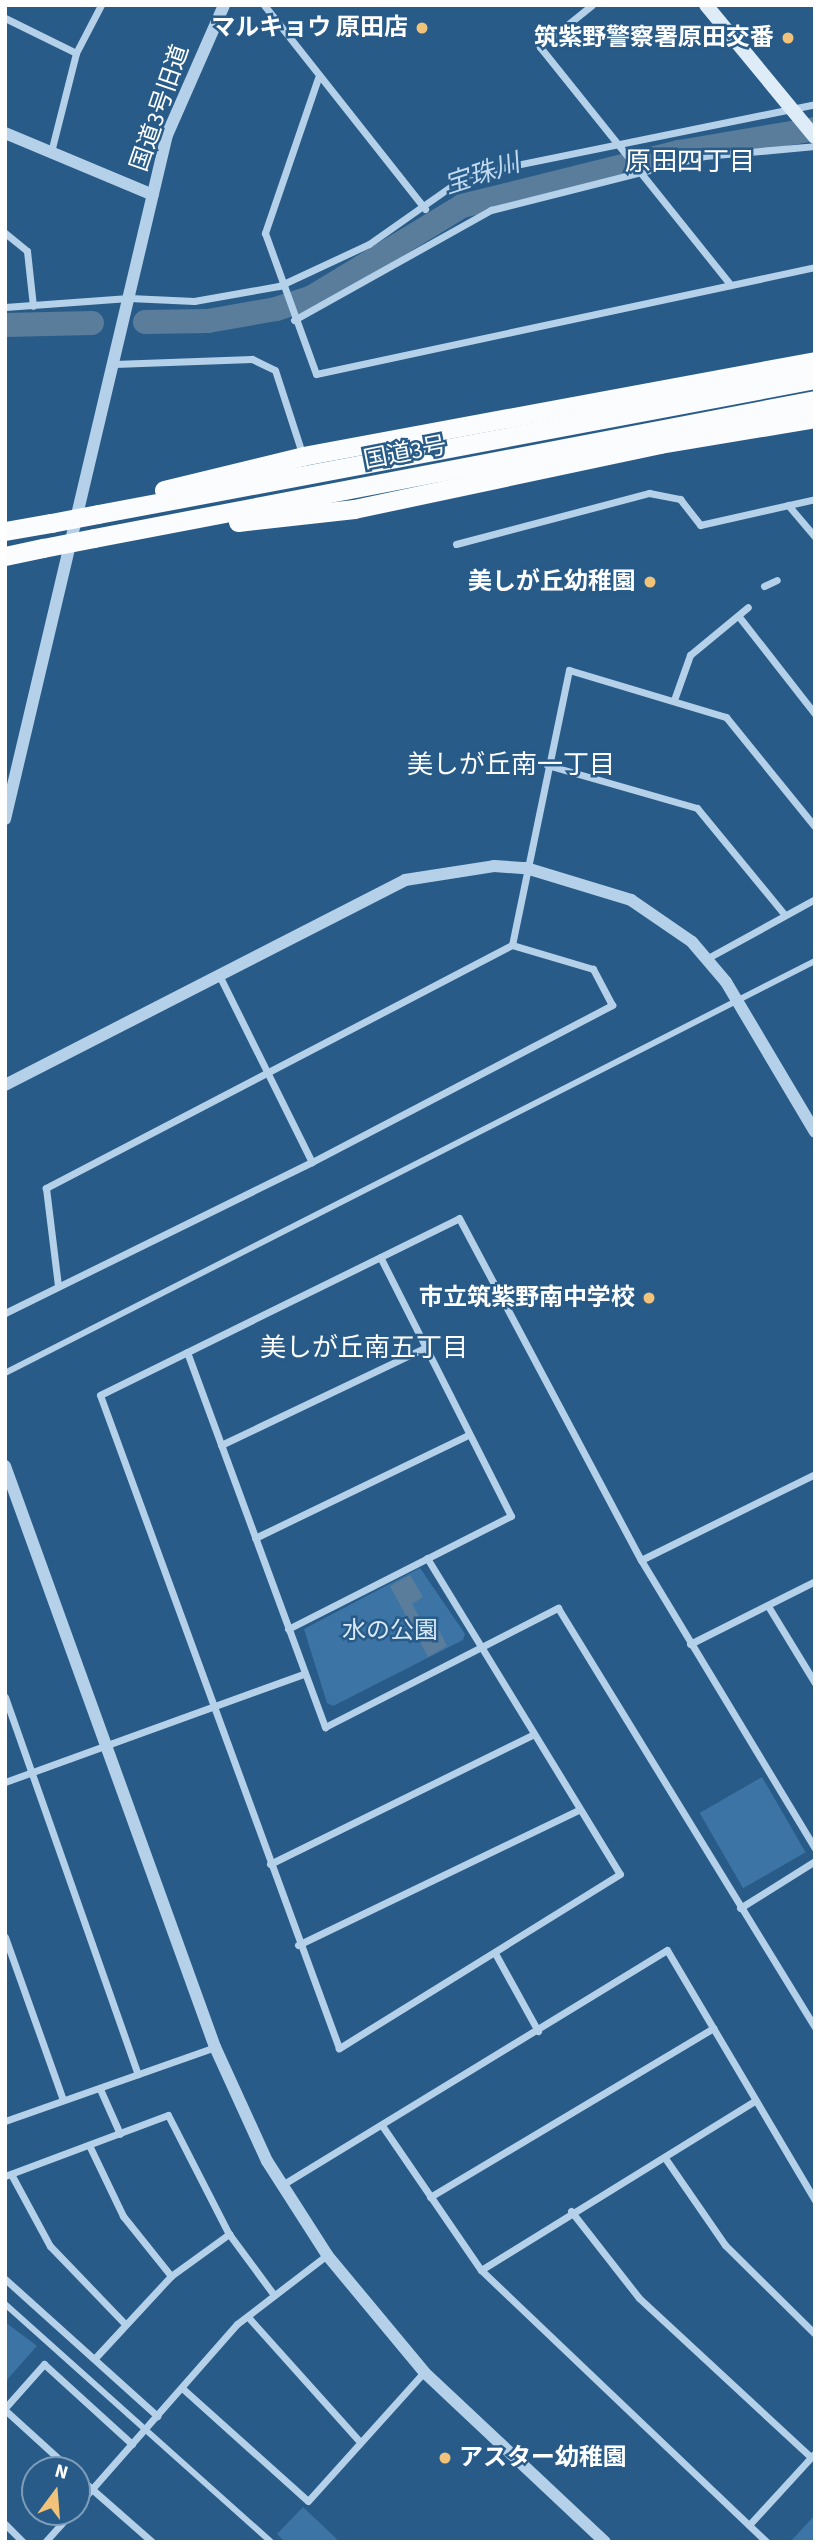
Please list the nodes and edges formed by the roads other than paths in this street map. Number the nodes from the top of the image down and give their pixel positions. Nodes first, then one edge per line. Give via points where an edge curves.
1 (101, 5) edge
2 (224, 5) edge
3 (264, 5) edge
4 (592, 5) edge
5 (706, 5) edge
6 (5, 18) edge
7 (76, 53) junction
8 (318, 78) junction
9 (815, 104) edge
10 (788, 106) junction
11 (5, 133) edge
12 (815, 137) edge
13 (612, 141) junction
14 (815, 146) edge
15 (51, 152) junction
16 (638, 173) junction
17 (153, 195) junction
18 (425, 209) junction
19 (5, 233) edge
20 (815, 267) edge
21 (731, 285) junction
22 (279, 286) junction
23 (129, 298) junction
24 (33, 306) junction
25 (5, 307) edge
26 (294, 320) junction
27 (815, 360) edge
28 (114, 364) junction
29 (815, 379) edge
30 (815, 400) edge
31 (620, 407) junction
32 (815, 418) edge
33 (303, 456) junction
34 (815, 499) edge
35 (788, 505) junction
36 (126, 509) junction
37 (179, 524) junction
38 (5, 531) edge
39 (815, 537) edge
40 (456, 544) dead end
41 (5, 556) edge
42 (777, 580) dead end
43 (764, 586) dead end
44 (748, 607) dead end
45 (740, 618) junction
46 (674, 700) junction
47 (815, 714) edge
48 (547, 765) junction
49 (5, 819) edge
50 (815, 827) edge
51 (526, 868) junction
52 (815, 899) edge
53 (784, 914) junction
54 (512, 945) junction
55 (706, 959) junction
56 (815, 961) edge
57 (218, 975) junction
58 (736, 1001) junction
59 (268, 1074) junction
60 (5, 1084) edge
61 (815, 1132) edge
62 (312, 1162) junction
63 (380, 1257) junction
64 (58, 1286) junction
65 (5, 1313) edge
66 (424, 1348) junction
67 (187, 1352) junction
68 (5, 1373) edge
69 (468, 1435) junction
70 (221, 1445) junction
71 (5, 1466) edge
72 (815, 1474) edge
73 (8, 1480) edge
74 (255, 1538) junction
75 (427, 1558) junction
76 (641, 1560) junction
77 (815, 1581) edge
78 (768, 1606) junction
79 (288, 1629) junction
80 (690, 1644) junction
81 (484, 1647) junction
82 (303, 1674) junction
83 (815, 1683) edge
84 (5, 1697) edge
85 (211, 1707) junction
86 (533, 1735) junction
87 (109, 1746) junction
88 (32, 1772) junction
89 (5, 1782) edge
90 (578, 1810) junction
91 (815, 1849) edge
92 (815, 1861) edge
93 (270, 1864) junction
94 (740, 1908) junction
95 (5, 1937) edge
96 (299, 1945) junction
97 (496, 1955) junction
98 (713, 2028) junction
99 (815, 2028) edge
100 (538, 2031) junction
101 (215, 2047) junction
102 (138, 2074) junction
103 (100, 2089) junction
104 (63, 2100) junction
105 (755, 2101) junction
106 (5, 2121) edge
107 (383, 2127) junction
108 (120, 2134) junction
109 (89, 2145) junction
110 (665, 2158) junction
111 (8, 2175) edge
112 (282, 2185) junction
113 (430, 2197) junction
114 (815, 2200) edge
115 (572, 2211) junction
116 (229, 2234) junction
117 (327, 2255) junction
118 (481, 2270) junction
119 (171, 2276) junction
120 (5, 2279) edge
121 (274, 2295) junction
122 (5, 2304) edge
123 (248, 2317) junction
124 (125, 2324) junction
125 (815, 2334) edge
126 (96, 2357) junction
127 (424, 2372) junction
128 (182, 2388) junction
129 (5, 2409) edge
130 (157, 2416) junction
131 (145, 2429) junction
132 (360, 2442) junction
133 (132, 2444) junction
134 (813, 2455) edge
135 (56, 2456) edge
136 (92, 2489) joint
137 (5, 2524) edge
138 (749, 2525) junction
139 (59, 2526) edge
140 (23, 2542) edge
141 (45, 2542) edge
142 (152, 2542) edge
143 (271, 2542) edge
144 (606, 2542) edge
145 (767, 2542) edge

1 - 7 street
2 - 17 street, 国道3号旧道 via 192,67
3 - 8 street
4 - 13 street via 540,47
5 - 10 main road
6 - 7 street
7 - 15 street
8 - 18 street
8 - 22 street via 265,233
9 - 10 street
10 - 12 main road
10 - 13 street
11 - 15 street, 国道3号旧道
13 - 16 street
13 - 18 street via 467,175
14 - 16 street via 704,156
15 - 17 street, 国道3号旧道
16 - 21 street
16 - 26 street via 491,210
17 - 23 street
18 - 22 street
19 - 24 street via 27,251
20 - 21 street
21 - 26 street via 316,374
22 - 23 street via 194,300
22 - 26 street
23 - 24 street
23 - 28 street
24 - 25 street
27 - 31 highway via 646,394
28 - 33 street via 252,359 275,370
28 - 49 street
29 - 31 highway, 国道3号
30 - 37 highway, 国道3号
31 - 33 highway
31 - 36 highway, 国道3号
32 - 37 highway via 685,439 354,509
33 - 36 highway via 149,494
34 - 35 street
35 - 39 street
35 - 40 street via 700,526 680,499 649,493
36 - 38 highway, 国道3号, bridge
37 - 41 highway, 国道3号, bridge
42 - 43 street
44 - 45 street
45 - 46 street via 690,655
45 - 47 street
46 - 48 street via 569,670
46 - 50 street via 726,717
48 - 51 street
48 - 53 street via 697,808
51 - 54 street
51 - 55 street via 631,901 670,924
51 - 57 street via 462,867 405,880
52 - 53 street
53 - 55 street
54 - 59 street
54 - 62 street via 593,969 612,1005
55 - 58 street
56 - 58 street
57 - 59 street
57 - 60 street
58 - 61 street
58 - 68 street
59 - 62 street
59 - 64 street via 46,1188
62 - 64 street
63 - 66 street
63 - 67 street
63 - 76 street via 459,1218
64 - 65 street
66 - 69 street
66 - 70 street
67 - 70 street
67 - 85 street via 100,1395
69 - 74 street
69 - 75 street via 511,1516
70 - 74 street
71 - 73 street
72 - 76 street
73 - 87 street
74 - 79 street
75 - 79 street
75 - 81 street
76 - 80 street
77 - 78 street
78 - 80 street
78 - 83 street
79 - 82 street
80 - 91 street
81 - 82 street via 325,1727
81 - 86 street
81 - 94 street via 558,1608
82 - 85 street
84 - 88 street
85 - 87 street
85 - 93 street
86 - 90 street
86 - 93 street
87 - 88 street
87 - 101 street
88 - 89 street
88 - 102 street
90 - 96 street
90 - 97 street via 620,1874
92 - 94 street
93 - 96 street
94 - 99 street
95 - 104 street
96 - 97 street via 339,2048
97 - 100 street
98 - 100 street via 667,1950
98 - 105 street
98 - 113 street
100 - 107 street
101 - 102 street
101 - 112 street
102 - 103 street
103 - 104 street
103 - 108 street
104 - 106 street
105 - 110 street
105 - 114 street
107 - 112 street
107 - 113 street
108 - 109 street
108 - 116 street via 168,2115
109 - 111 street
109 - 119 street via 123,2216
110 - 115 street
110 - 125 street via 725,2245
111 - 124 street via 50,2246
112 - 117 street
113 - 118 street
115 - 118 street
115 - 134 street via 639,2298
116 - 119 street
116 - 121 street
117 - 121 street
117 - 127 street
118 - 138 street
119 - 124 street
120 - 126 street
121 - 123 street
122 - 131 street
123 - 128 street
123 - 132 street
124 - 126 street
126 - 130 street
127 - 132 street
127 - 144 street
128 - 130 street
128 - 132 street via 309,2501
129 - 133 street via 44,2364
129 - 135 street
130 - 131 street
131 - 133 street
131 - 143 street
133 - 136 street
134 - 138 street
136 - 142 street
137 - 140 street
138 - 145 street
139 - 141 street

